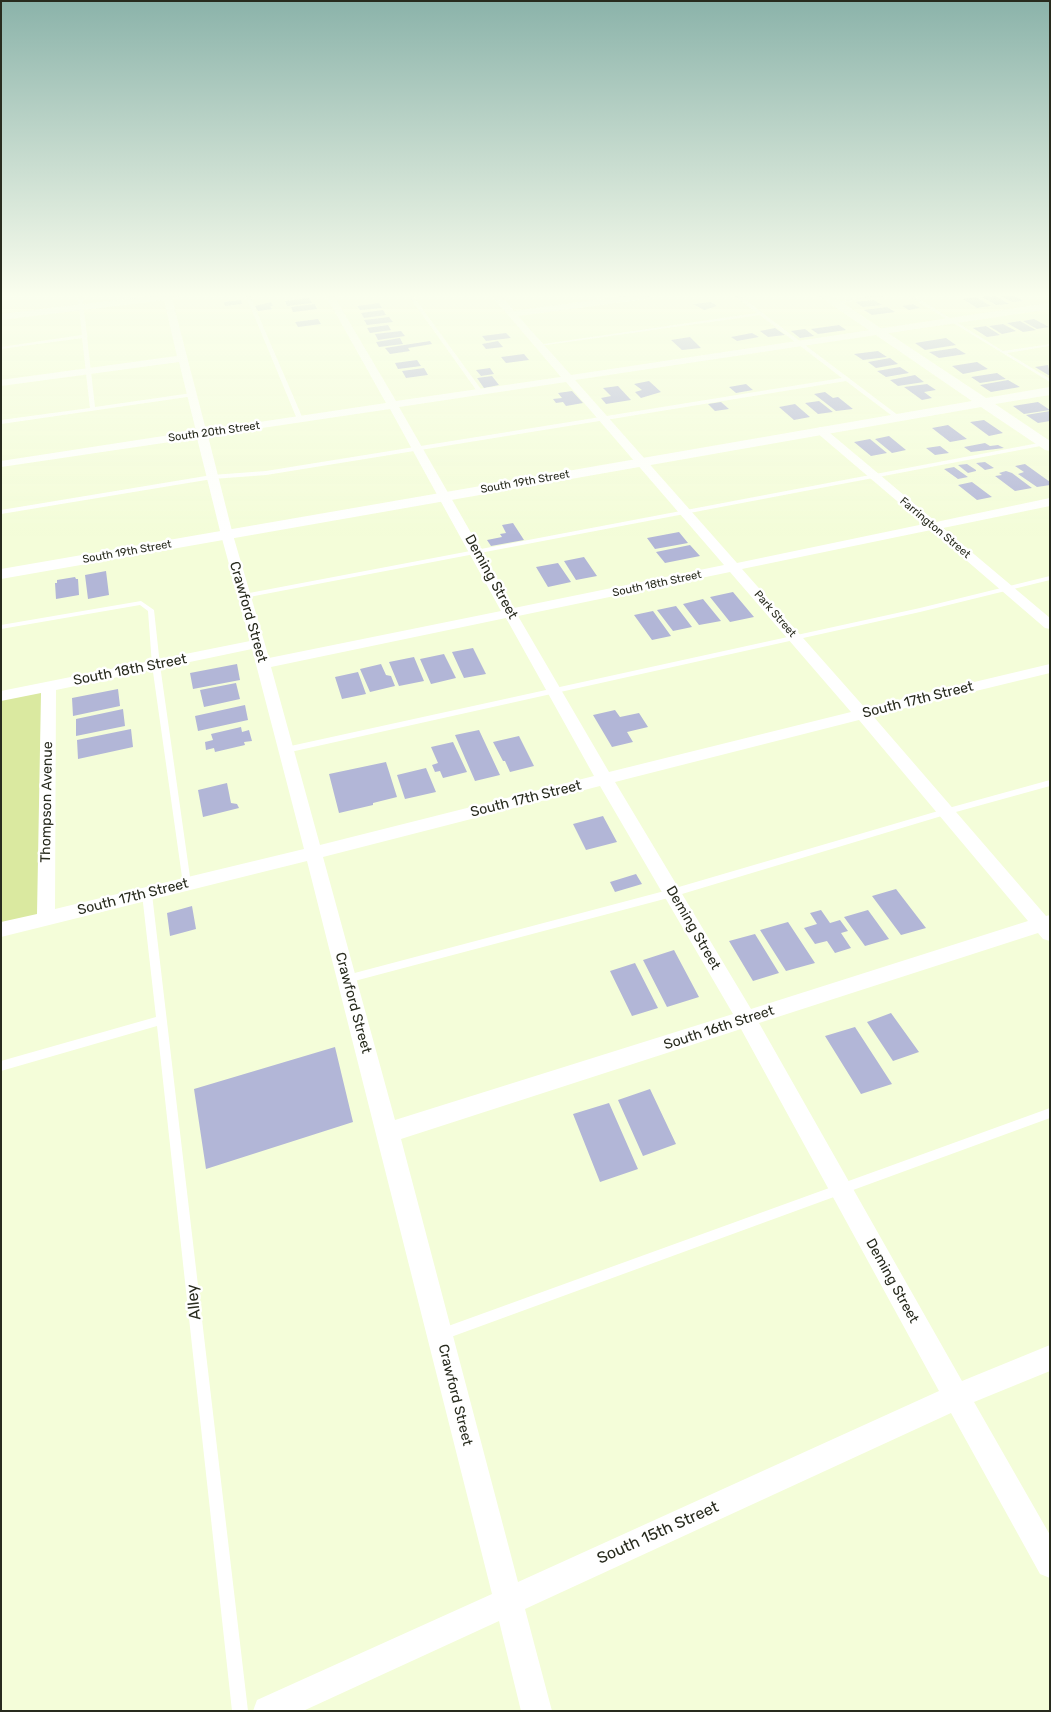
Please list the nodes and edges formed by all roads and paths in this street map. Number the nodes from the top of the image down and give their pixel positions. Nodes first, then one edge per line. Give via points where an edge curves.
1 (50, 376) edge
2 (91, 376) edge
3 (188, 376) edge
4 (282, 376) edge
5 (375, 376) edge
6 (469, 376) edge
7 (564, 376) edge
8 (594, 376) edge
9 (842, 376) edge
10 (945, 376) edge
11 (846, 379) junction
12 (568, 380) junction
13 (1, 382) edge
14 (1050, 391) edge
15 (481, 393) junction
16 (192, 395) junction
17 (984, 402) junction
18 (392, 406) junction
19 (94, 409) junction
20 (897, 417) junction
21 (602, 418) junction
22 (300, 419) junction
23 (1, 422) edge
24 (820, 430) junction
25 (201, 434) junction
26 (1047, 446) edge
27 (417, 448) junction
28 (641, 462) junction
29 (1, 464) edge
30 (212, 477) junction
31 (875, 477) junction
32 (446, 496) junction
33 (1050, 502) edge
34 (1, 512) edge
35 (686, 512) junction
36 (934, 527) junction
37 (227, 535) junction
38 (476, 552) junction
39 (735, 568) junction
40 (1, 574) edge
41 (1050, 578) edge
42 (1005, 588) junction
43 (244, 596) junction
44 (511, 614) junction
45 (1050, 626) edge
46 (1, 627) edge
47 (795, 637) junction
48 (260, 654) junction
49 (156, 665) junction
50 (1050, 668) edge
51 (49, 686) junction
52 (552, 690) junction
53 (1, 696) edge
54 (862, 714) junction
55 (286, 750) junction
56 (606, 779) junction
57 (1050, 783) edge
58 (945, 812) junction
59 (313, 854) junction
60 (187, 884) junction
61 (672, 893) junction
62 (147, 894) junction
63 (46, 919) junction
64 (1047, 927) edge
65 (1, 930) edge
66 (347, 979) junction
67 (746, 1019) junction
68 (161, 1020) junction
69 (1, 1066) edge
70 (1050, 1113) edge
71 (388, 1133) junction
72 (840, 1188) junction
73 (440, 1335) junction
74 (1050, 1358) edge
75 (956, 1398) junction
76 (1050, 1564) edge
77 (508, 1601) junction
78 (240, 1711) edge
79 (268, 1711) edge
80 (537, 1711) edge

1 - 13 street
2 - 19 lane
3 - 16 street, Crawford Street
4 - 22 lane
5 - 18 street, Deming Street
6 - 15 lane
7 - 12 street, Park Street
8 - 12 street, South 20th Street
9 - 11 lane
10 - 17 street
11 - 20 lane
11 - 21 lane
12 - 15 street, South 20th Street
12 - 21 street, Park Street
14 - 17 street, South 19th Street
15 - 18 street, South 20th Street
16 - 19 lane
16 - 25 street, Crawford Street
17 - 20 street, South 19th Street
17 - 26 street
18 - 22 street, South 20th Street
18 - 27 street, Deming Street
19 - 23 lane
20 - 24 street, South 19th Street
21 - 27 lane
21 - 28 street, Park Street
22 - 25 street, South 20th Street
24 - 28 street, South 19th Street
24 - 31 street, Farrington Street
25 - 29 street, South 20th Street
25 - 30 street, Crawford Street
26 - 31 lane
27 - 30 lane via 266,473
27 - 32 street, Deming Street
28 - 32 street, South 19th Street
28 - 35 street, Park Street
30 - 34 lane
30 - 37 street, Crawford Street
31 - 35 lane
31 - 36 street, Farrington Street
32 - 37 street, South 19th Street
32 - 38 street, Deming Street
33 - 36 street, South 18th Street
35 - 38 lane
35 - 39 street, Park Street
36 - 39 street, South 18th Street
36 - 42 street, Farrington Street
37 - 40 street, South 19th Street
37 - 43 street, Crawford Street
38 - 43 lane
38 - 44 street, Deming Street
39 - 44 street, South 18th Street
39 - 47 street, Park Street
41 - 42 lane
42 - 45 street, Farrington Street
42 - 47 lane
43 - 48 street, Crawford Street
44 - 48 street, South 18th Street
44 - 52 street, Deming Street
46 - 49 lane via 141,603 151,610
47 - 52 lane
47 - 54 street, Park Street
48 - 49 street, South 18th Street
48 - 55 street, Crawford Street
49 - 51 street, South 18th Street
49 - 60 lane
50 - 54 street, South 17th Street
51 - 53 street, South 18th Street
51 - 63 street, Thompson Avenue
52 - 55 lane
52 - 56 street, Deming Street
54 - 56 street, South 17th Street
54 - 58 street, Park Street
55 - 59 street, Crawford Street
56 - 59 street, South 17th Street
56 - 61 street, Deming Street
57 - 58 lane
58 - 61 lane
58 - 64 street, Park Street
59 - 60 street, South 17th Street
59 - 66 street, Crawford Street
60 - 62 street, South 17th Street
61 - 66 lane
61 - 67 street, Deming Street
62 - 63 street, South 17th Street
62 - 68 lane, Alley
63 - 65 street, South 17th Street
64 - 67 street, South 16th Street
66 - 71 street, Crawford Street
67 - 71 street, South 16th Street
67 - 72 street, Deming Street
68 - 69 lane
68 - 78 lane, Alley
70 - 72 lane
71 - 73 street, Crawford Street
72 - 73 lane
72 - 75 street, Deming Street
73 - 77 street, Crawford Street
74 - 75 street, South 15th Street
75 - 76 street, Deming Street
75 - 77 street, South 15th Street
77 - 79 street, South 15th Street
77 - 80 street, Crawford Street

